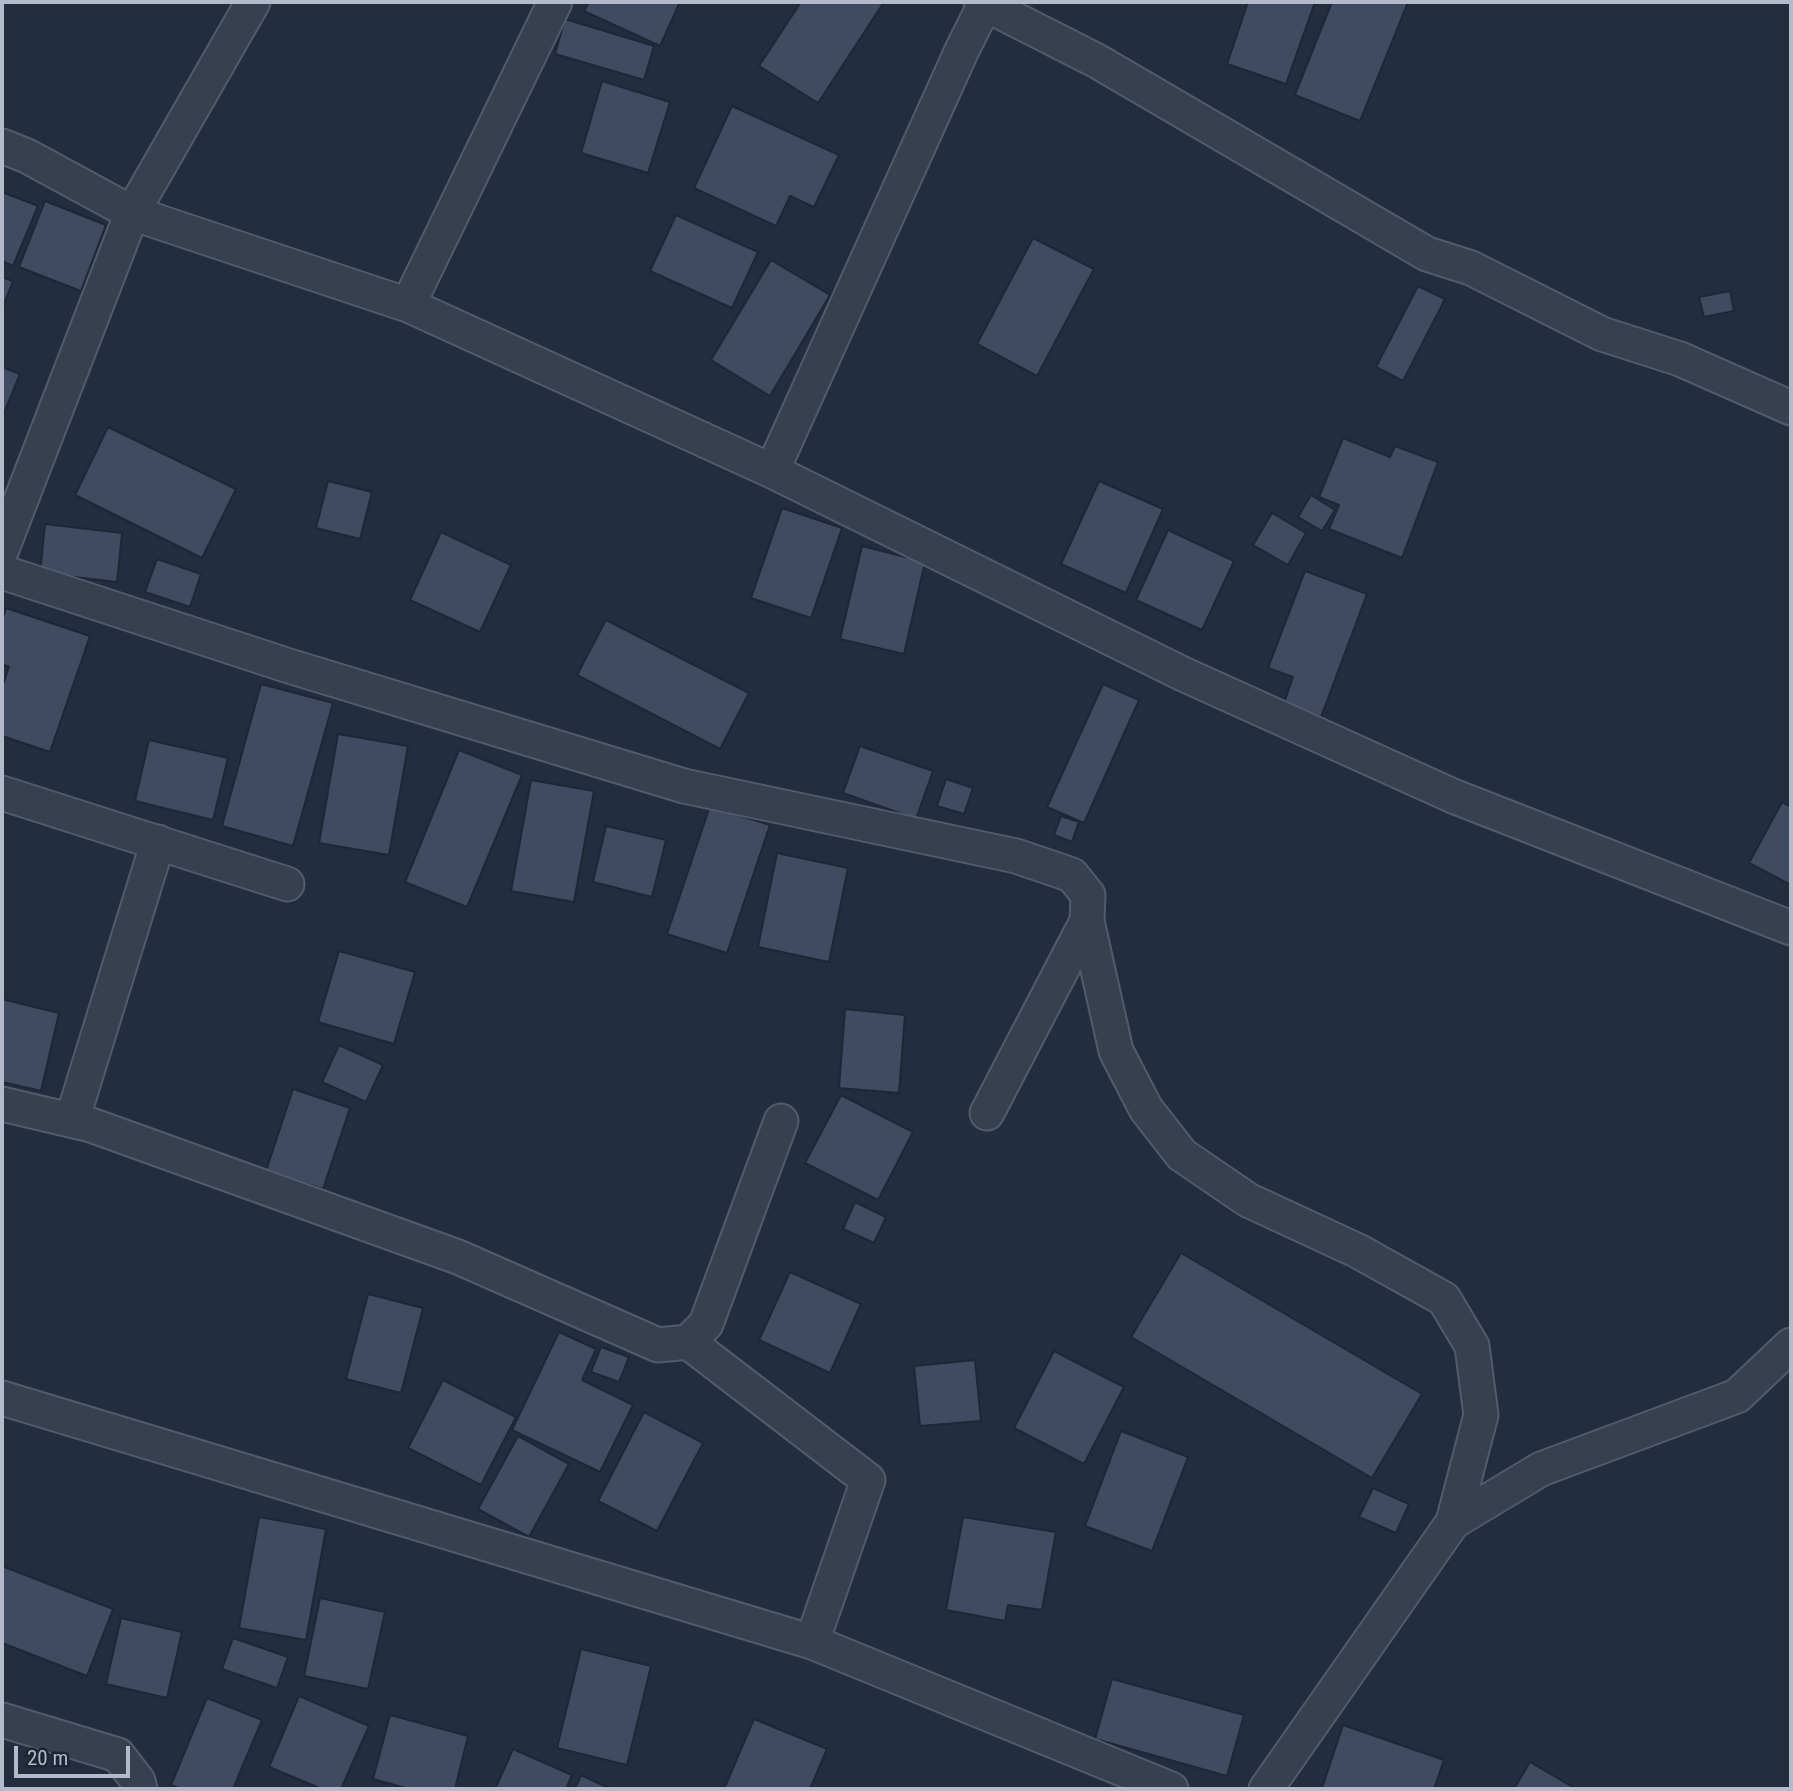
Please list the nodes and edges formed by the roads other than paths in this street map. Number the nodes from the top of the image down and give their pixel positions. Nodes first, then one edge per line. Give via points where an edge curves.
1 (253, 2) edge
2 (555, 2) edge
3 (984, 2) edge
4 (2, 145) edge
5 (132, 213) junction
6 (408, 305) junction
7 (1791, 408) edge
8 (772, 471) junction
9 (2, 549) edge
10 (2, 572) edge
11 (2, 793) edge
12 (158, 842) junction
13 (287, 884) dead end
14 (1087, 921) junction
15 (1791, 928) edge
16 (2, 1104) edge
17 (987, 1113) dead end
18 (72, 1120) junction
19 (781, 1121) dead end
20 (688, 1342) junction
21 (1791, 1346) edge
22 (2, 1398) edge
23 (1453, 1522) junction
24 (812, 1642) junction
25 (2, 1720) edge
26 (140, 1789) edge
27 (1171, 1789) edge
28 (1266, 1789) edge

1 - 5 street
2 - 6 street
3 - 7 street via 1097,61 1427,254 1471,268 1602,334 1680,359
3 - 8 street
4 - 5 street
5 - 6 street
5 - 9 street
6 - 8 street
8 - 15 street via 1183,674 1453,796
10 - 14 street via 289,666 684,786 1016,856 1072,875 1088,895
11 - 12 street
12 - 13 street
12 - 18 street
14 - 17 street
14 - 23 street via 1116,1051 1146,1109 1182,1155 1248,1200 1358,1251 1444,1298 1472,1346 1481,1415
16 - 18 street
18 - 20 street via 458,1257 658,1345
19 - 20 street via 706,1324
20 - 24 street via 868,1480
21 - 23 street via 1737,1396 1541,1469
22 - 24 street
23 - 28 street
24 - 27 street
25 - 26 street via 118,1755

